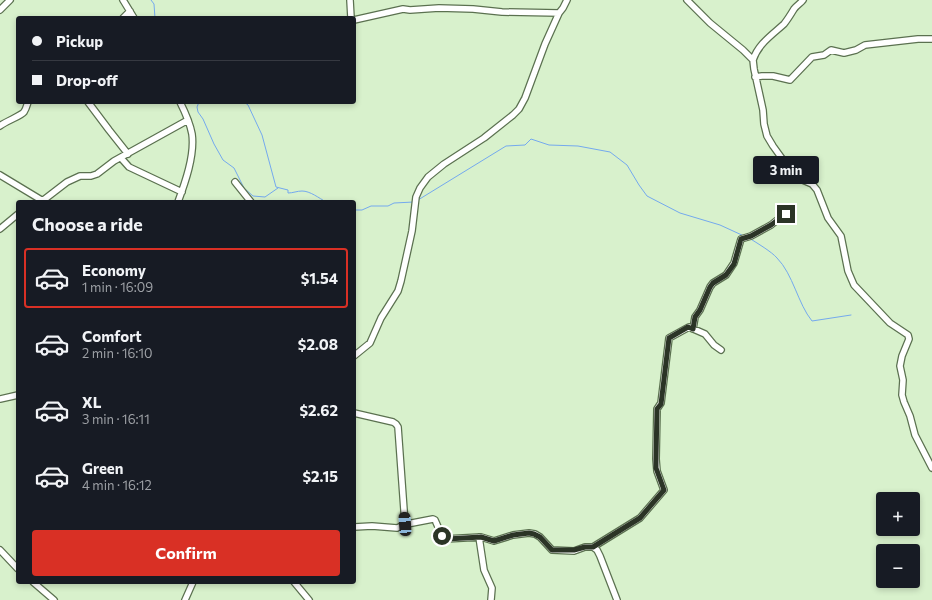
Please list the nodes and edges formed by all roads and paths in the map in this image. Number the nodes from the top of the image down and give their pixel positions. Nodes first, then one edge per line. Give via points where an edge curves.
1 (10, 0) edge
2 (123, 0) edge
3 (350, 0) edge
4 (567, 0) edge
5 (687, 0) edge
6 (803, 0) edge
7 (0, 10) edge
8 (130, 11) junction
9 (558, 13) junction
10 (125, 16) edge
11 (133, 16) edge
12 (351, 16) edge
13 (356, 20) edge
14 (932, 39) edge
15 (753, 60) junction
16 (755, 77) junction
17 (27, 104) edge
18 (90, 104) edge
19 (181, 105) edge
20 (188, 120) junction
21 (0, 126) edge
22 (128, 154) junction
23 (121, 158) junction
24 (0, 175) edge
25 (235, 182) dead end
26 (182, 192) junction
27 (40, 200) edge
28 (43, 200) edge
29 (179, 200) edge
30 (249, 200) edge
31 (791, 209) dead end
32 (16, 216) edge
33 (0, 228) edge
34 (693, 329) junction
35 (721, 350) dead end
36 (356, 354) edge
37 (16, 395) edge
38 (0, 399) edge
39 (356, 413) edge
40 (932, 468) edge
41 (405, 524) junction
42 (356, 527) edge
43 (479, 537) junction
44 (593, 547) junction
45 (0, 550) edge
46 (16, 568) edge
47 (35, 584) edge
48 (192, 584) edge
49 (296, 584) edge
50 (54, 600) edge
51 (185, 600) edge
52 (309, 600) edge
53 (491, 600) edge
54 (617, 600) edge

1 - 7 street
2 - 8 street
3 - 12 street
4 - 9 street via 564,8
5 - 15 street
6 - 15 street via 794,8 790,17 760,46
8 - 10 street
8 - 11 street
9 - 13 street via 502,12 473,8 403,9
9 - 36 street via 519,109 486,137 444,164 428,177 420,188 398,291 381,318 370,343
14 - 16 street via 865,45 844,53 831,50 824,55 812,57 790,80
15 - 16 street
16 - 40 street via 767,136 791,171 817,190 828,218 841,236 851,280 890,323 908,335 900,366 902,394 915,435
17 - 21 street via 22,114
18 - 22 street
19 - 20 street
20 - 22 street
20 - 26 street via 192,152
22 - 23 street
23 - 26 street via 129,167
23 - 28 street via 97,174 80,176 67,182
24 - 27 street
25 - 30 street
26 - 29 street
31 - 34 street via 771,225 741,239 734,264 726,275 710,287 695,317
32 - 33 street
34 - 35 street via 708,336
34 - 44 street via 688,327 668,340 661,404 657,409 656,468 664,490 640,518
37 - 38 street
39 - 41 street via 393,422 398,427
41 - 42 street via 397,528
41 - 43 street via 435,519 444,539
43 - 44 street via 494,541 529,533 540,537 552,550
43 - 53 street via 484,570 492,588
44 - 54 street via 600,556
45 - 46 street
47 - 50 street
48 - 51 street
49 - 52 street

